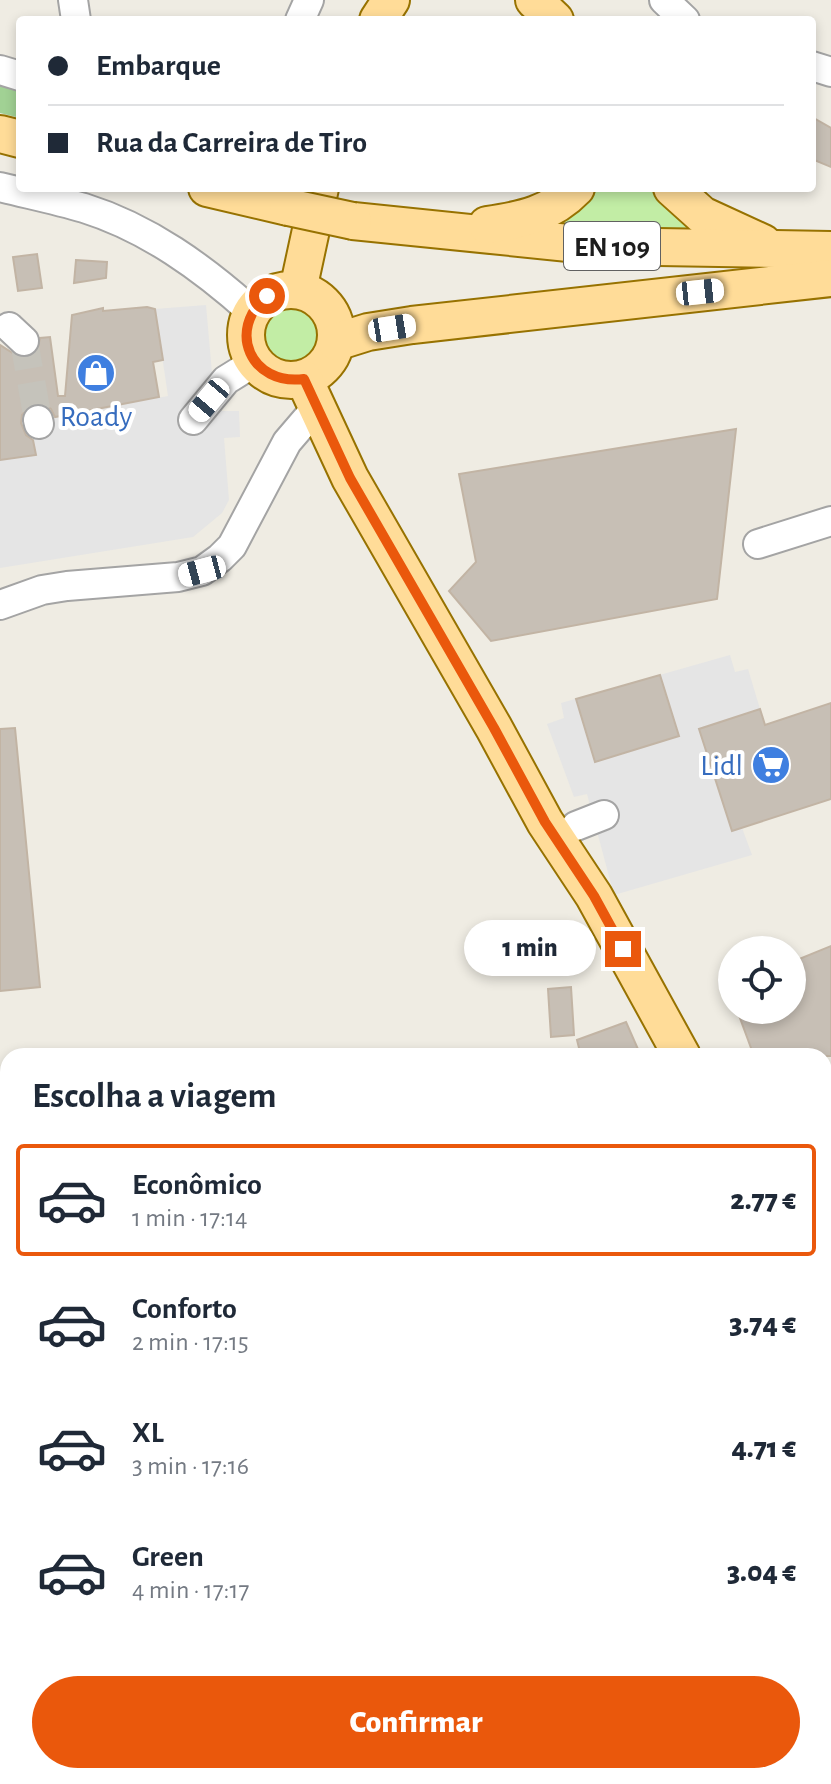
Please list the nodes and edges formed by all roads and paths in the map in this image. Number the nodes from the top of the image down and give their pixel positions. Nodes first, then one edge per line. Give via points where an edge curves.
1 (534, 0) edge
2 (664, 0) edge
3 (551, 16) edge
4 (681, 16) edge
5 (20, 192) edge
6 (224, 192) edge
7 (319, 192) edge
8 (572, 192) edge
9 (676, 192) edge
10 (446, 232) junction
11 (779, 250) junction
12 (831, 250) edge
13 (831, 278) edge
14 (298, 290) junction
15 (252, 312) junction
16 (336, 342) junction
17 (255, 362) junction
18 (310, 393) junction
19 (193, 420) dead end
20 (831, 521) edge
21 (758, 544) dead end
22 (0, 605) edge
23 (678, 1048) edge

1 - 3 main road
2 - 4 street
5 - 15 street via 86,209 148,237 196,266
6 - 10 main road, EN 109, bridge via 353,221
7 - 14 main road
8 - 10 main road via 533,217
9 - 11 main road via 702,215
10 - 11 main road, EN 109 via 598,246
11 - 12 main road, EN 109
13 - 16 main road via 412,325
14 - 15 main road via 267,296
14 - 16 main road via 328,308
15 - 17 main road via 246,337
16 - 18 main road via 329,361 313,375
17 - 18 main road
17 - 19 street via 226,380
18 - 22 street via 232,546 202,571 42,590
18 - 23 main road via 350,478 494,728 575,821 594,896
20 - 21 street

